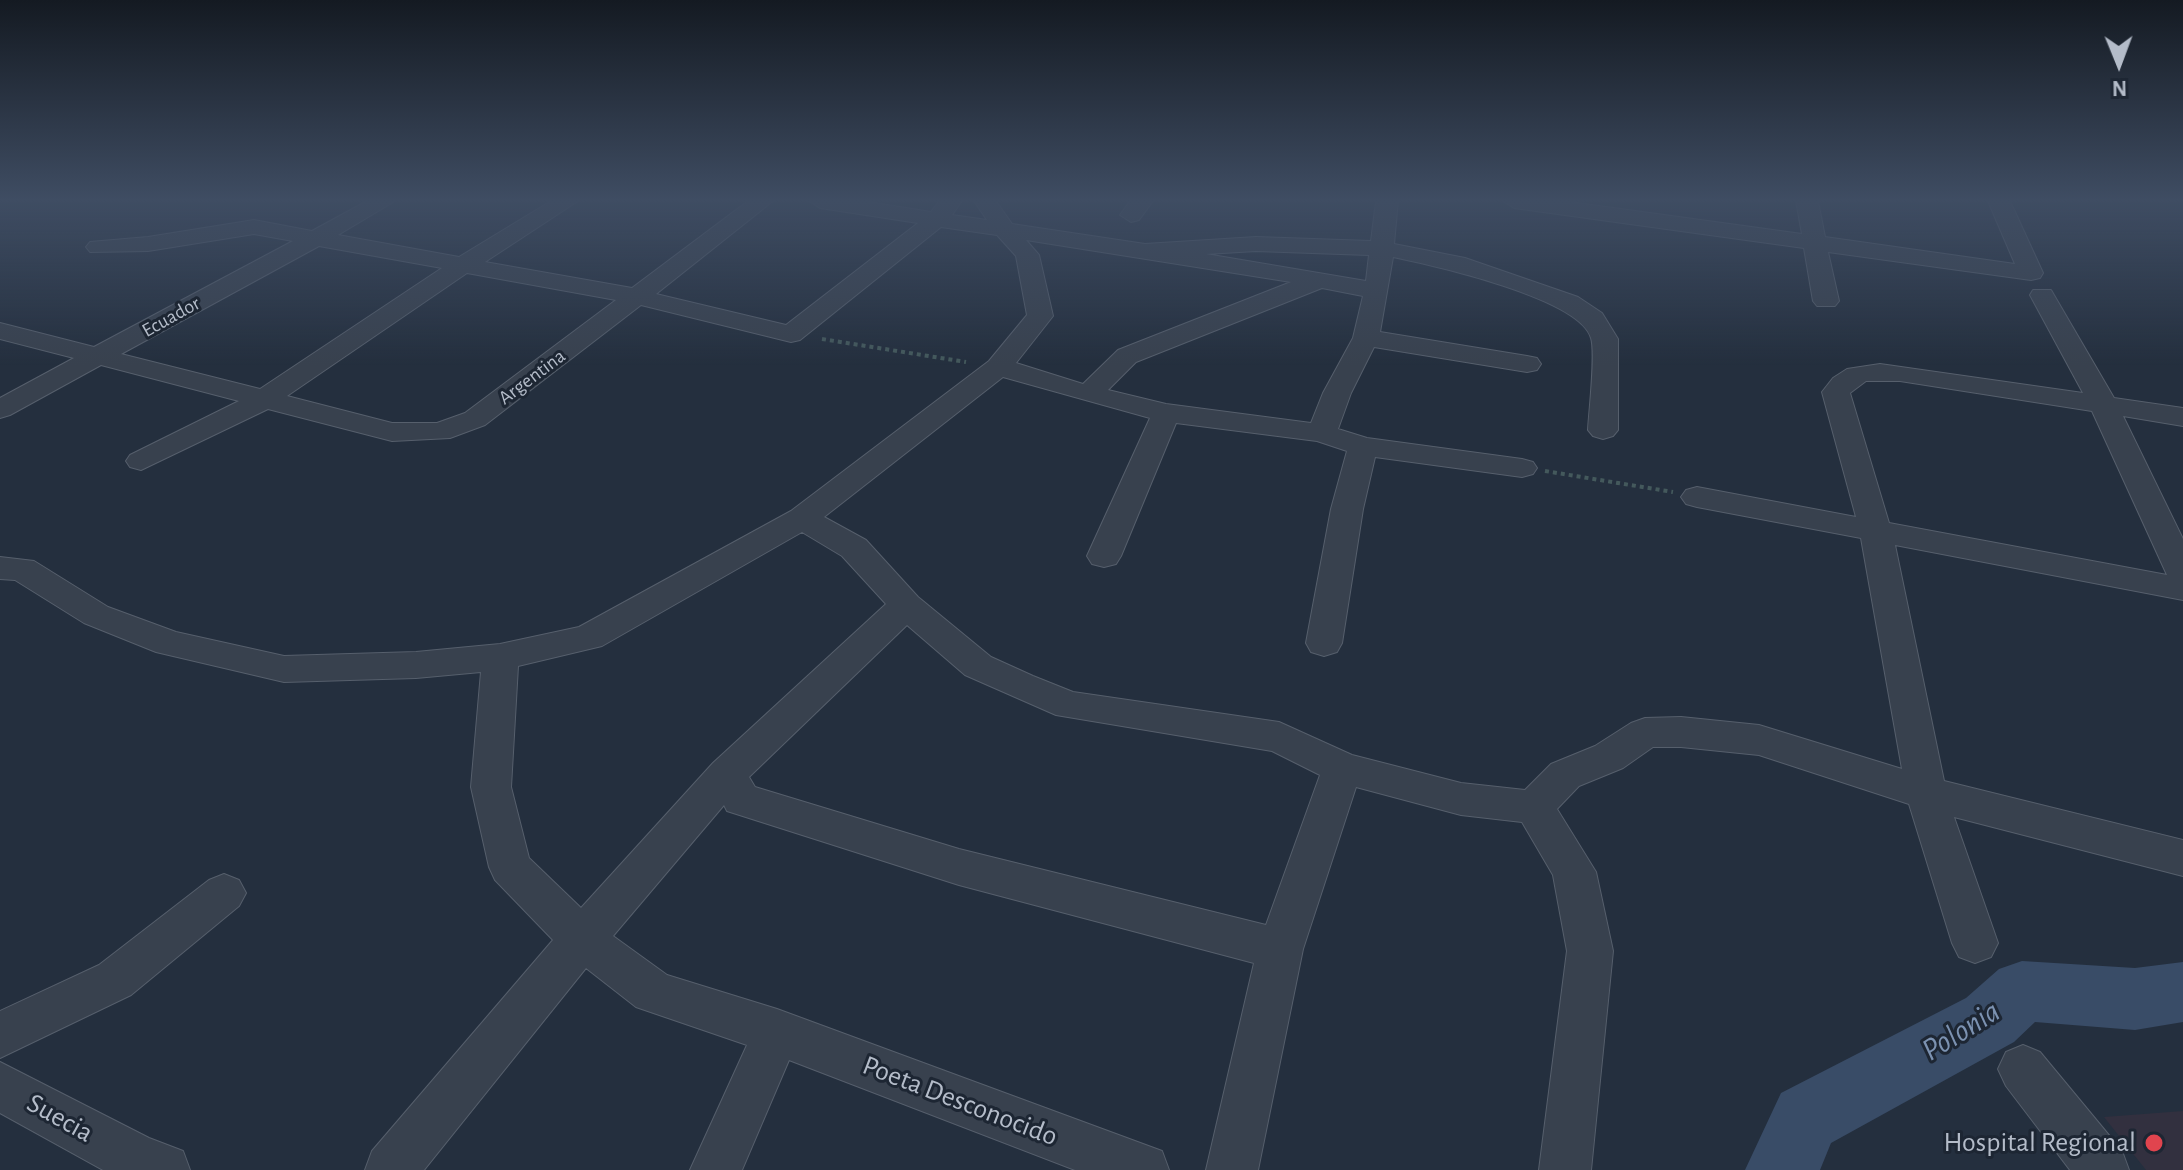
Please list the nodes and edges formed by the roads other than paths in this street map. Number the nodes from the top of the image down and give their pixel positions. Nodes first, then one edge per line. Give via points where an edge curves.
1 (285, 256) edge
2 (415, 256) edge
3 (478, 256) edge
4 (692, 256) edge
5 (888, 256) edge
6 (1027, 256) edge
7 (1183, 256) edge
8 (1379, 256) edge
9 (1424, 256) edge
10 (1817, 256) edge
11 (1901, 256) edge
12 (2023, 256) edge
13 (463, 265) junction
14 (1320, 280) junction
15 (1377, 291) junction
16 (2042, 295) dead end
17 (639, 297) junction
18 (1826, 301) dead end
19 (2, 332) edge
20 (1366, 338) junction
21 (102, 355) junction
22 (1527, 364) dead end
23 (999, 367) junction
24 (1088, 394) junction
25 (263, 400) junction
26 (2103, 404) junction
27 (0, 409) edge
28 (1166, 413) junction
29 (2183, 417) edge
30 (1603, 430) dead end
31 (1322, 433) junction
32 (1363, 446) junction
33 (141, 461) dead end
34 (1522, 468) road end
35 (1697, 497) road end
36 (802, 518) junction
37 (1876, 532) junction
38 (1104, 556) dead end
39 (0, 568) edge
40 (2183, 573) edge
41 (2183, 589) edge
42 (906, 605) junction
43 (1324, 643) dead end
44 (500, 657) junction
45 (1342, 768) junction
46 (727, 774) junction
47 (1926, 793) junction
48 (1534, 807) junction
49 (2183, 858) edge
50 (224, 893) dead end
51 (582, 939) junction
52 (1975, 943) dead end
53 (1280, 949) junction
54 (777, 1032) junction
55 (0, 1035) edge
56 (2023, 1069) dead end
57 (0, 1086) edge
58 (164, 1170) edge
59 (391, 1170) edge
60 (716, 1170) edge
61 (1143, 1170) edge
62 (1232, 1170) edge
63 (1565, 1170) edge
64 (2103, 1170) edge

1 - 21 street, Ecuador
2 - 13 street
3 - 13 street
4 - 17 street, Argentina
5 - 17 street via 791,334
6 - 23 street via 1040,316
7 - 14 street
8 - 15 street
9 - 30 street via 1504,276 1569,302 1593,318 1605,339
10 - 18 street
11 - 12 street via 2031,273
13 - 17 street
13 - 25 street
14 - 15 street
14 - 24 street via 1127,356
15 - 20 street
16 - 26 street
17 - 25 street, Argentina via 475,419 440,432 392,432
19 - 21 street, Argentina
20 - 22 street
20 - 31 street
21 - 25 street, Argentina
21 - 27 street, Ecuador
23 - 24 street
23 - 36 street
24 - 28 street
25 - 33 street
26 - 29 street
26 - 37 street via 1900,373 1847,377 1836,392
26 - 40 street
28 - 31 street
28 - 38 street
31 - 32 street
32 - 34 street
32 - 43 street
35 - 37 street
36 - 42 street via 854,548
36 - 44 street via 589,637
37 - 41 street
37 - 47 street
39 - 44 street via 22,569 96,615 169,643 284,669
42 - 45 street via 978,666 1069,705 1279,737
42 - 46 street
44 - 51 street, Poeta Desconocido via 491,787 510,867
45 - 48 street via 1461,799
45 - 53 street
46 - 51 street
46 - 53 street via 741,799 959,867
47 - 48 street via 1759,740 1645,733 1609,757 1565,775
47 - 49 street
47 - 52 street
48 - 63 street via 1574,872 1590,951
50 - 55 street via 115,980
51 - 54 street, Poeta Desconocido via 653,992
51 - 59 street
53 - 62 street
54 - 60 street
54 - 61 street, Poeta Desconocido
56 - 64 street
57 - 58 street, Suecia

